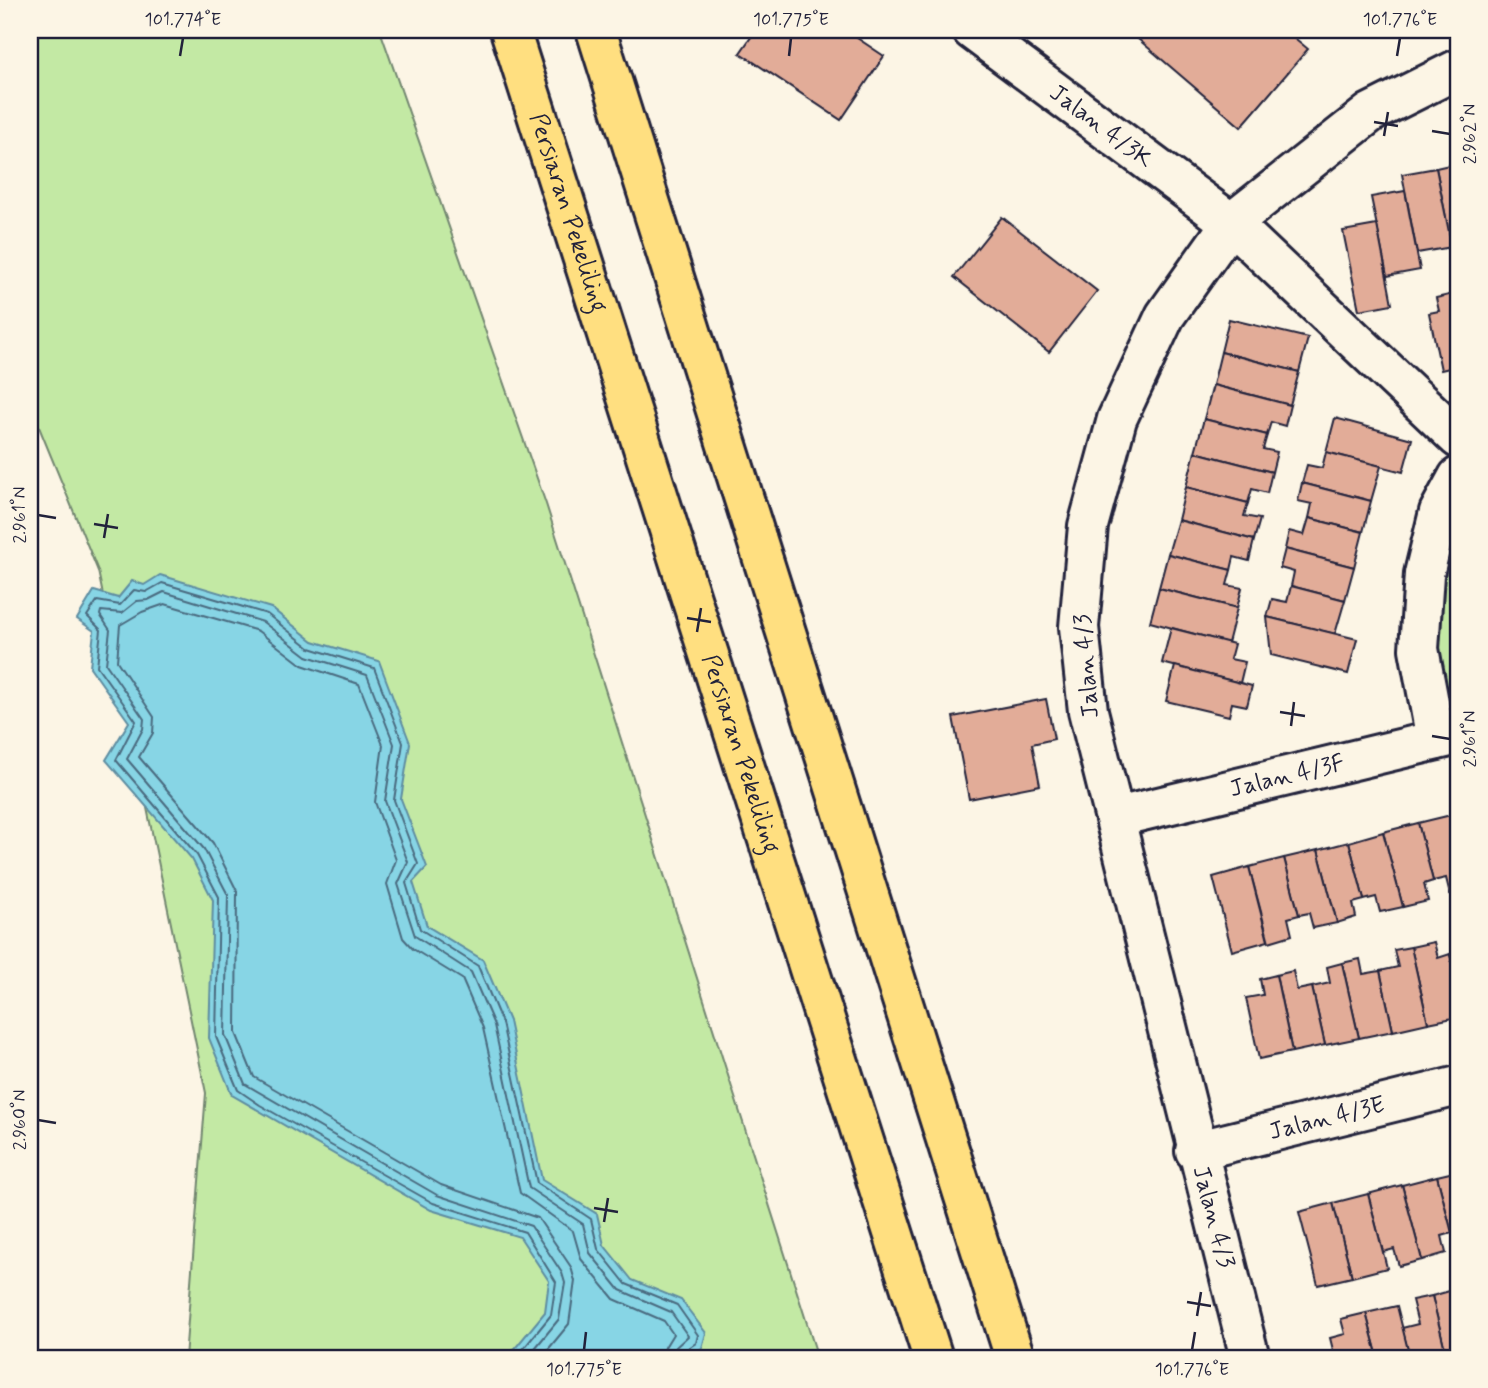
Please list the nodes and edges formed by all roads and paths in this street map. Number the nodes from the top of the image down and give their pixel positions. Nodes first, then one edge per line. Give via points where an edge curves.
1 (510, 30) edge
2 (596, 30) edge
3 (972, 30) edge
4 (1458, 69) edge
5 (1231, 223) junction
6 (1458, 438) edge
7 (1458, 477) edge
8 (1447, 738) edge
9 (1117, 817) junction
10 (1458, 1086) edge
11 (1195, 1151) junction
12 (933, 1358) edge
13 (1015, 1358) edge
14 (1250, 1358) edge

1 - 12 main road, Persiaran Pekeliling
2 - 13 main road
3 - 5 street, Jalan 4/3K
4 - 5 street, Jalan 4/3 via 1370,113
5 - 6 street, Jalan 4/3K
5 - 9 street, Jalan 4/3 via 1160,328 1117,419 1088,526 1079,627 1087,711
7 - 8 street via 1439,512 1424,574 1419,649
8 - 9 street, Jalan 4/3F
9 - 11 street, Jalan 4/3
10 - 11 street, Jalan 4/3E
11 - 14 street, Jalan 4/3

